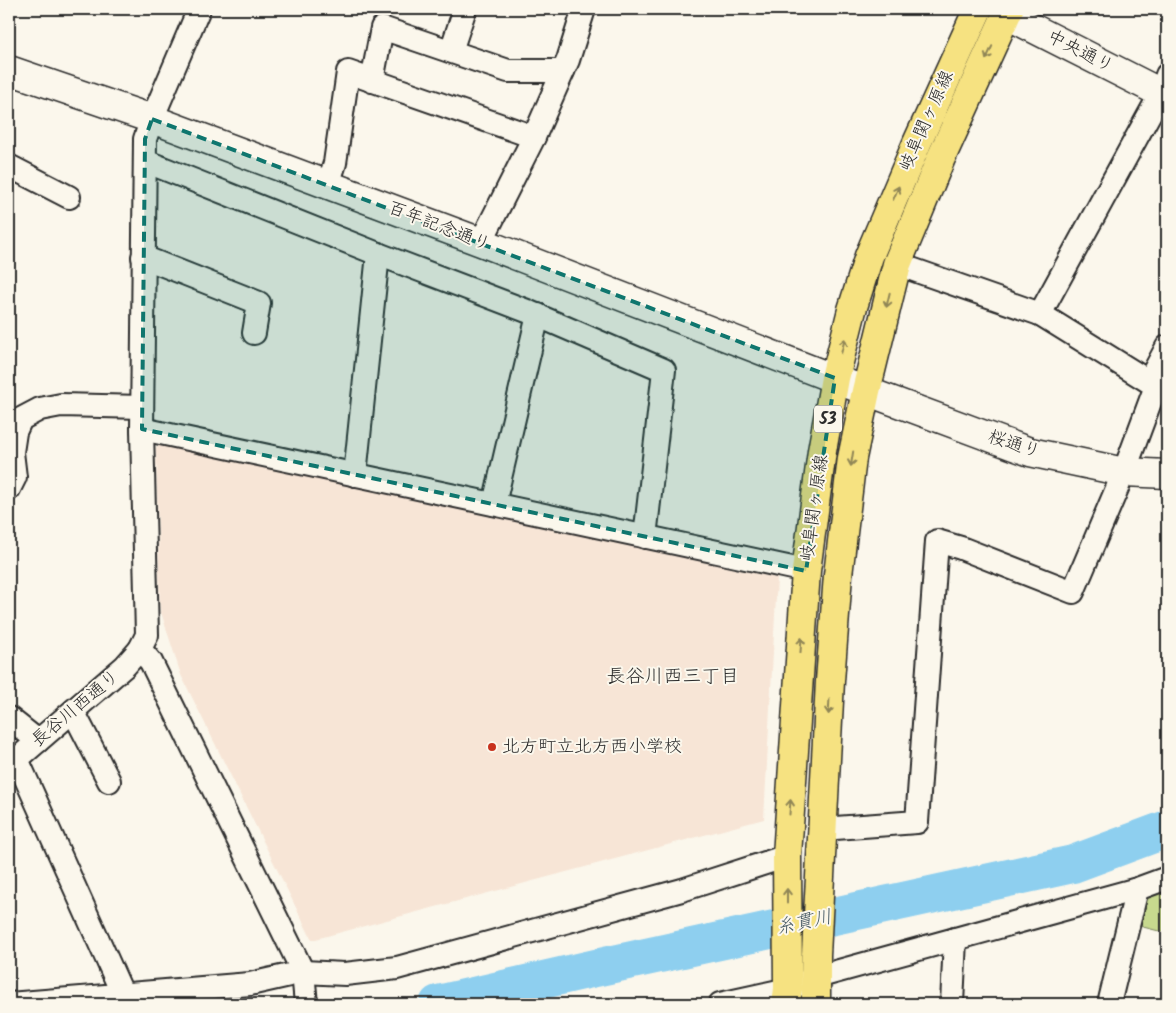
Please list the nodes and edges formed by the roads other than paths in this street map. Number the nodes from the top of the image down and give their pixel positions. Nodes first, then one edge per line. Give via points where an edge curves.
1 (198, 9) edge
2 (465, 9) edge
3 (584, 9) edge
4 (978, 9) edge
5 (1003, 11) edge
6 (451, 51) junction
7 (9, 70) edge
8 (563, 72) junction
9 (372, 81) junction
10 (1165, 88) edge
11 (152, 119) junction
12 (534, 137) junction
13 (145, 161) junction
14 (9, 166) edge
15 (328, 185) junction
16 (69, 196) dead end
17 (481, 242) junction
18 (378, 254) junction
19 (143, 257) junction
20 (897, 264) junction
21 (1040, 314) junction
22 (538, 315) junction
23 (254, 332) dead end
24 (1167, 347) edge
25 (835, 378) junction
26 (1149, 381) junction
27 (866, 391) junction
28 (142, 407) junction
29 (142, 429) junction
30 (1124, 472) junction
31 (1167, 474) edge
32 (355, 475) junction
33 (9, 489) edge
34 (494, 504) junction
35 (645, 537) junction
36 (806, 571) junction
37 (140, 649) junction
38 (73, 711) junction
39 (9, 718) edge
40 (38, 741) junction
41 (13, 762) edge
42 (109, 781) dead end
43 (821, 842) junction
44 (787, 862) junction
45 (1167, 878) edge
46 (1136, 889) junction
47 (955, 939) junction
48 (816, 966) junction
49 (303, 975) junction
50 (123, 994) junction
51 (787, 997) edge
52 (9, 1004) edge
53 (306, 1004) edge
54 (720, 1004) edge
55 (816, 1004) edge
56 (952, 1004) edge
57 (1109, 1004) edge

1 - 11 street
2 - 6 street
3 - 8 street
25 -> 4 main road, 岐阜関ヶ原線 / 53 via 869,256
5 - 10 street, 中央通り
5 -> 20 main road, 岐阜関ヶ原線 / 53
6 - 8 street via 508,71
6 - 9 street via 382,28
7 - 11 street, 百年記念通り
8 - 12 street
9 - 12 street
9 - 15 street via 348,72 336,163
10 - 21 street
11 - 13 street via 145,139
11 - 15 street, 百年記念通り
12 - 17 street
13 - 18 street
13 - 19 street
14 - 16 street
15 - 17 street, 百年記念通り
17 - 25 street, 百年記念通り
18 - 22 street
18 - 32 street
19 - 23 street via 259,303
19 - 28 street
20 - 21 street
20 -> 27 main road, 岐阜関ヶ原線 / 53
21 - 26 street
22 - 34 street
22 - 35 street via 664,370
24 - 26 street
25 - 27 street, 百年記念通り
25 - 36 main road, 岐阜関ヶ原線 / 53
26 - 30 street via 1156,386
27 - 30 street, 桜通り via 1030,452
27 -> 43 main road, 岐阜関ヶ原線 / 53 via 852,458 838,575
28 - 29 street
28 - 33 street via 61,405 40,409 21,419 15,432 12,452 14,477
29 - 32 street
29 - 37 street via 147,635
30 - 31 street, 桜通り
30 - 43 street via 1073,592 937,541 917,822
32 - 34 street
34 - 35 street
35 - 36 street
44 -> 36 main road, 岐阜関ヶ原線 / 53
37 - 38 street, 長谷川西通り via 126,666
37 - 49 street via 151,662
38 - 40 street, 長谷川西通り
38 - 42 street
39 - 40 street
40 - 41 street, 長谷川西通り
41 - 50 street
43 - 48 main road, 岐阜関ヶ原線 / 53
44 - 49 street via 397,968
51 -> 44 main road, 岐阜関ヶ原線 / 53
45 - 46 street
46 - 47 street
46 - 57 street
47 - 48 street
47 - 56 street
48 - 51 street
48 - 55 main road, 岐阜関ヶ原線 / 53
49 - 50 street via 250,984
49 - 53 street
50 - 52 street
51 - 54 street

